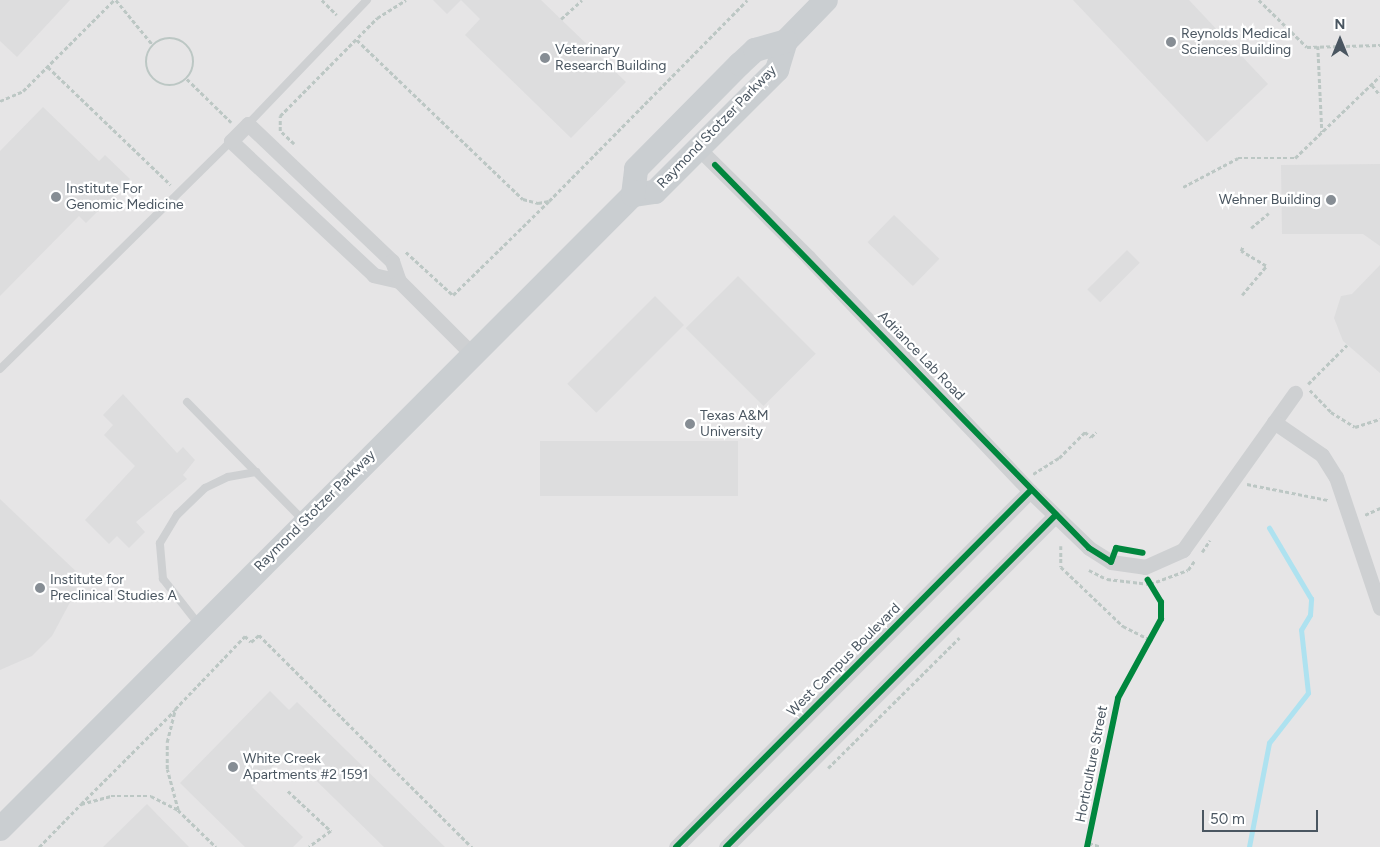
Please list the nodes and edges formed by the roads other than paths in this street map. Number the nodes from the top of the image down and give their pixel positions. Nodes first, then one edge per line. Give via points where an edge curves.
1 (367, 0) edge
2 (826, 0) edge
3 (786, 41) junction
4 (740, 64) junction
5 (240, 132) junction
6 (698, 148) junction
7 (633, 195) junction
8 (399, 281) junction
9 (471, 353) junction
10 (0, 369) edge
11 (1300, 389) road end
12 (188, 402) dead end
13 (1274, 422) junction
14 (257, 472) junction
15 (1030, 491) junction
16 (1055, 516) junction
17 (305, 522) junction
18 (1380, 608) edge
19 (201, 626) junction
20 (0, 829) edge
21 (676, 847) edge
22 (726, 847) edge

1 - 5 lane
2 - 3 main road, Raymond Stotzer Parkway
3 - 4 main road, Raymond Stotzer Parkway via 755,50
3 - 6 main road, Raymond Stotzer Parkway via 777,70
4 - 6 main road via 733,93 698,128
4 - 7 main road, Raymond Stotzer Parkway via 636,169
5 - 8 street via 392,261
5 - 8 street via 374,275
5 - 10 lane
6 - 7 main road, Raymond Stotzer Parkway via 655,192
6 - 15 street, Adriance Lab Road via 815,264
7 - 9 main road, Raymond Stotzer Parkway
8 - 9 street
9 - 17 main road, Raymond Stotzer Parkway
11 - 13 street
12 - 14 lane
13 - 16 street, Adriance Lab Road via 1184,550 1148,577 1111,562 1089,548
13 - 18 street via 1322,455 1351,517
14 - 17 lane
14 - 19 lane via 228,477 206,488 177,515 160,543 162,579
15 - 16 street, Adriance Lab Road
15 - 21 street, West Campus Boulevard
16 - 22 street
17 - 19 main road, Raymond Stotzer Parkway
19 - 20 main road, Raymond Stotzer Parkway

